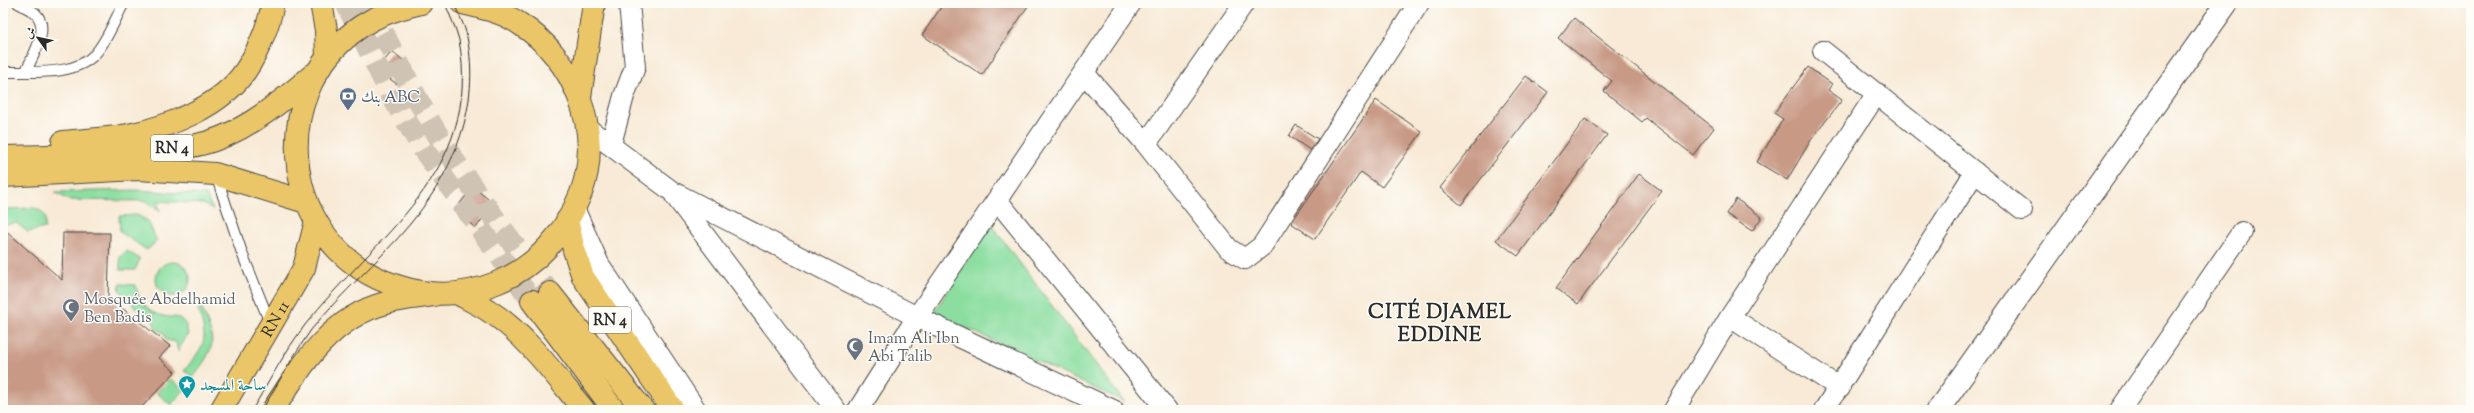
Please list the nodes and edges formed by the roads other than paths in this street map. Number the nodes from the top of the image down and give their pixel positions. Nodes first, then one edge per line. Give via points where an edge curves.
1 (18, 3) edge
2 (124, 3) edge
3 (273, 3) edge
4 (321, 3) edge
5 (422, 3) edge
6 (463, 3) edge
7 (594, 3) edge
8 (629, 3) edge
9 (1131, 3) edge
10 (1244, 3) edge
11 (1419, 3) edge
12 (2227, 3) edge
13 (1823, 51) dead end
14 (323, 64) junction
15 (26, 71) junction
16 (3, 72) edge
17 (1084, 72) junction
18 (1877, 93) junction
19 (580, 97) junction
20 (587, 128) junction
21 (611, 144) junction
22 (1146, 144) junction
23 (3, 148) edge
24 (3, 158) edge
25 (1975, 172) junction
26 (215, 174) junction
27 (3, 176) edge
28 (673, 192) junction
29 (997, 200) junction
30 (306, 202) junction
31 (2022, 210) dead end
32 (571, 214) junction
33 (316, 221) junction
34 (2242, 232) dead end
35 (447, 294) junction
36 (917, 317) junction
37 (1730, 317) junction
38 (271, 325) junction
39 (1840, 388) junction
40 (220, 410) edge
41 (273, 410) edge
42 (584, 410) edge
43 (614, 410) edge
44 (643, 410) edge
45 (673, 410) edge
46 (696, 410) edge
47 (836, 410) edge
48 (858, 410) edge
49 (1113, 410) edge
50 (1167, 410) edge
51 (1674, 410) edge
52 (1824, 410) edge
53 (1938, 410) edge
54 (2120, 410) edge

1 - 15 lane via 35,13 42,23 41,35
2 - 15 lane via 96,53 87,62 74,68
3 - 23 main road via 261,41 240,78 215,99 182,118 133,134
4 - 14 main road via 326,30
5 - 14 main road via 380,15 360,27
6 - 19 main road via 491,9 520,23 545,43 566,68
7 - 19 main road
8 - 21 street via 635,67
9 - 17 street
10 - 22 street
11 - 22 street via 1262,246 1244,259 1229,249
12 - 53 street
13 - 18 street
14 - 24 main road, RN 4 via 285,98 256,118 229,133 200,144 119,153
14 - 30 main road via 306,94 299,120 296,148 298,175
15 - 16 lane
17 - 22 street
17 - 29 street
18 - 25 street
18 - 37 street
19 - 20 main road
20 - 21 street
20 - 32 main road via 588,160 582,191
21 - 28 street
25 - 31 street
25 - 39 street
26 - 27 main road, RN 4 via 138,169
26 - 30 main road, RN 4
26 - 38 lane via 242,253
28 - 36 street
28 - 47 street
29 - 36 street
29 - 50 street
30 - 33 main road
32 - 35 main road via 553,243 509,278 490,285
32 - 45 main road, RN 4 via 574,250 583,277
32 - 46 street via 599,264
33 - 35 main road via 339,252 383,282 410,290
33 - 38 main road, RN 11 via 304,268
34 - 54 street
35 - 41 main road via 385,303 355,315 329,335 305,361
35 - 42 main road via 490,311 540,358
36 - 48 street
36 - 49 street
37 - 39 street
37 - 51 street
38 - 40 main road, RN 11
39 - 52 street
43 - 44 main road, RN 4 via 541,297

